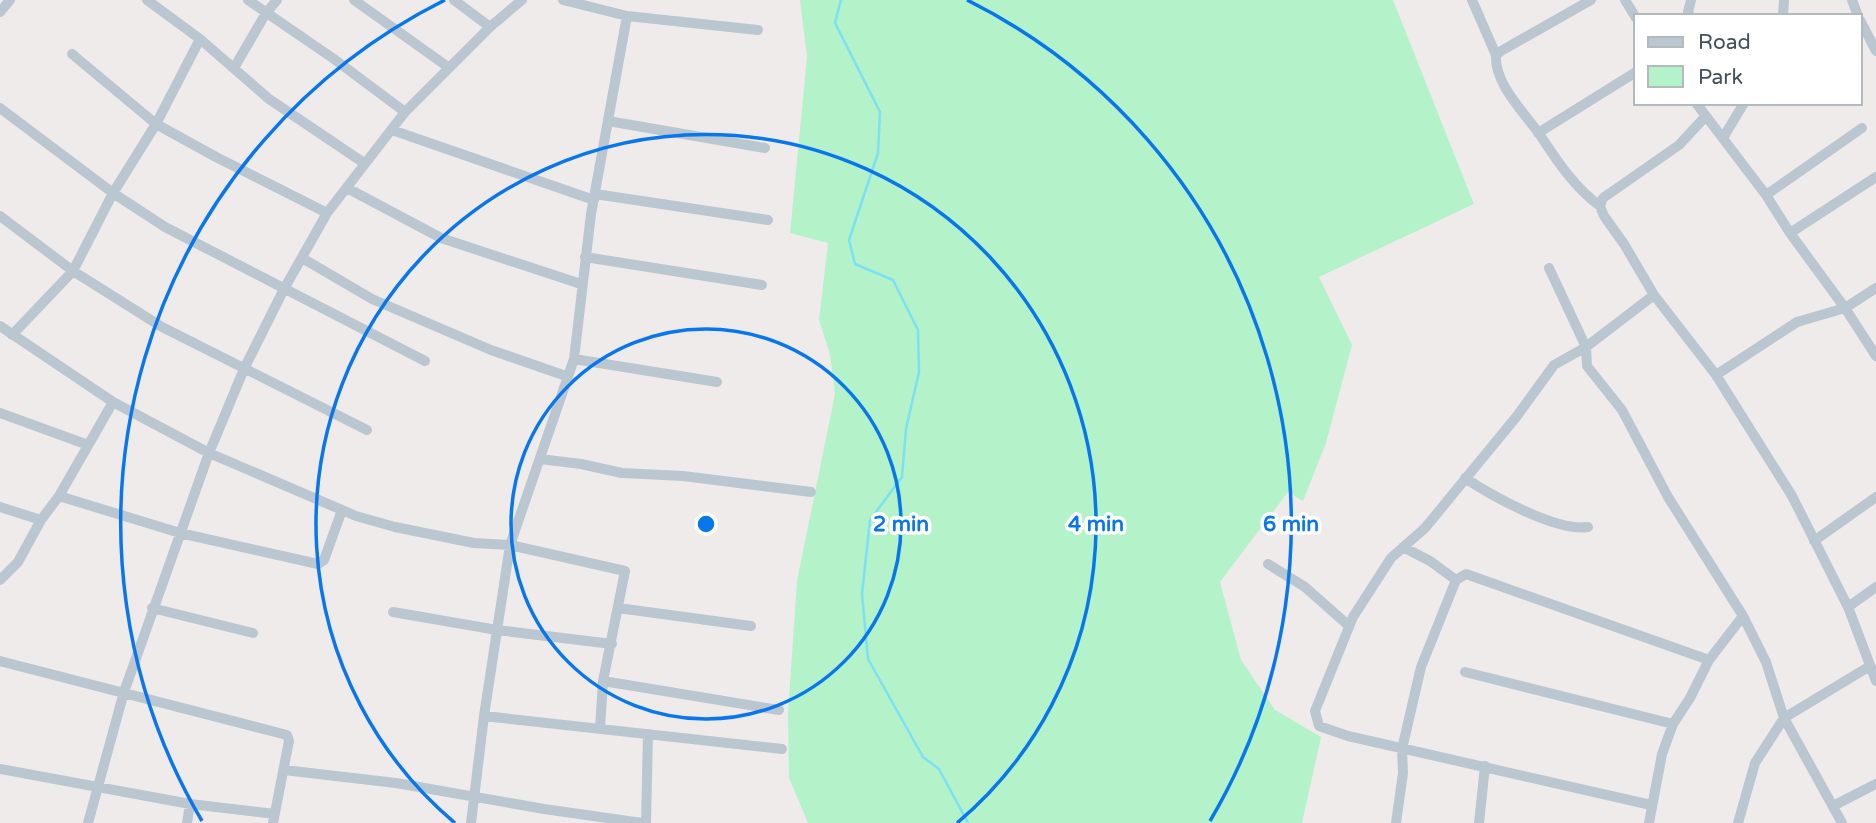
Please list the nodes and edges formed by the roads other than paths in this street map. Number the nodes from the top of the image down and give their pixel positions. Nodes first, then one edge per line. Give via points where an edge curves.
1 (10, 0) edge
2 (147, 0) edge
3 (248, 0) edge
4 (277, 0) edge
5 (354, 0) edge
6 (454, 0) edge
7 (522, 0) edge
8 (563, 0) edge
9 (1472, 0) edge
10 (1591, 0) edge
11 (0, 12) edge
12 (266, 13) junction
13 (627, 16) junction
14 (1862, 24) edge
15 (490, 27) junction
16 (758, 30) dead end
17 (200, 39) junction
18 (1876, 51) edge
19 (72, 54) dead end
20 (1496, 55) junction
21 (449, 66) junction
22 (234, 68) junction
23 (1634, 73) edge
24 (1697, 105) edge
25 (1743, 105) edge
26 (0, 108) edge
27 (405, 112) junction
28 (1705, 117) junction
29 (608, 121) junction
30 (156, 124) junction
31 (1862, 128) dead end
32 (392, 130) junction
33 (1538, 133) junction
34 (1723, 138) junction
35 (765, 148) dead end
36 (364, 163) junction
37 (1876, 177) edge
38 (347, 188) junction
39 (113, 193) junction
40 (1766, 195) junction
41 (594, 197) junction
42 (1600, 206) junction
43 (327, 213) junction
44 (0, 216) edge
45 (768, 220) dead end
46 (1790, 233) junction
47 (585, 257) junction
48 (302, 258) junction
49 (1549, 268) dead end
50 (73, 271) junction
51 (581, 284) junction
52 (762, 285) dead end
53 (1876, 288) edge
54 (284, 289) junction
55 (1654, 295) junction
56 (1845, 308) junction
57 (0, 326) edge
58 (12, 335) junction
59 (1586, 347) junction
60 (1876, 356) edge
61 (574, 359) junction
62 (425, 361) dead end
63 (244, 369) junction
64 (1716, 375) junction
65 (566, 376) junction
66 (717, 382) dead end
67 (113, 402) junction
68 (0, 413) edge
69 (367, 430) dead end
70 (88, 445) junction
71 (208, 453) junction
72 (540, 459) junction
73 (1465, 478) junction
74 (811, 492) dead end
75 (59, 496) junction
76 (1876, 497) edge
77 (0, 507) edge
78 (342, 510) junction
79 (41, 520) junction
80 (1588, 527) dead end
81 (180, 533) junction
82 (1814, 541) junction
83 (510, 545) junction
84 (1403, 547) junction
85 (1268, 564) dead end
86 (0, 580) edge
87 (1456, 580) junction
88 (1876, 587) edge
89 (1848, 607) junction
90 (152, 608) junction
91 (618, 608) junction
92 (393, 612) dead end
93 (1743, 616) junction
94 (751, 626) dead end
95 (1349, 626) junction
96 (497, 630) junction
97 (253, 634) dead end
98 (612, 644) junction
99 (1709, 660) junction
100 (0, 661) edge
101 (1870, 666) junction
102 (1465, 672) dead end
103 (603, 681) junction
104 (1876, 681) edge
105 (124, 692) junction
106 (779, 709) dead end
107 (484, 716) junction
108 (1784, 718) junction
109 (1673, 724) junction
110 (600, 729) junction
111 (648, 734) junction
112 (782, 749) dead end
113 (1402, 749) junction
114 (1485, 766) junction
115 (0, 769) edge
116 (284, 769) junction
117 (1876, 784) edge
118 (96, 788) junction
119 (475, 795) junction
120 (190, 804) junction
121 (1651, 805) junction
122 (1833, 806) junction
123 (274, 818) edge
124 (1739, 818) edge
125 (88, 823) edge
126 (187, 823) edge
127 (471, 823) edge
128 (644, 823) edge
129 (1396, 823) edge
130 (1479, 823) edge
131 (1649, 823) edge
132 (1748, 823) edge
133 (1842, 823) edge

1 - 11 street
2 - 17 street
3 - 12 street
4 - 12 street
5 - 21 street
6 - 15 street
7 - 15 street
8 - 13 street
9 - 20 street
10 - 20 street
12 - 22 street
12 - 27 street
13 - 16 street
13 - 29 street
14 - 18 street
15 - 21 street
17 - 22 street
17 - 30 street
19 - 30 street
20 - 33 street via 1495,66 1521,113
21 - 27 street
22 - 36 street via 269,99
23 - 33 street
24 - 28 street
25 - 34 street
26 - 39 street
27 - 32 street
28 - 34 street
28 - 42 street via 1679,145 1603,198
29 - 35 street
29 - 41 street
30 - 39 street
30 - 43 street
31 - 40 street
32 - 36 street
32 - 41 street
33 - 42 street via 1563,172
34 - 40 street
36 - 38 street
37 - 46 street
38 - 43 street
38 - 51 street via 441,238
39 - 50 street
39 - 54 street via 165,228
40 - 46 street
41 - 45 street
41 - 47 street
42 - 55 street
43 - 48 street
44 - 50 street
46 - 56 street
47 - 51 street
47 - 52 street
48 - 54 street
48 - 65 street via 372,299
49 - 59 street
50 - 58 street
50 - 63 street via 162,327
51 - 61 street
53 - 56 street
54 - 62 street
54 - 63 street
55 - 59 street
55 - 64 street
56 - 60 street
56 - 64 street via 1797,322
57 - 58 street
58 - 67 street
59 - 73 street via 1554,365
59 - 93 street via 1587,366 1622,410 1668,497
61 - 65 street
61 - 66 street
63 - 69 street
63 - 71 street
64 - 82 street via 1792,496
65 - 72 street
67 - 70 street
67 - 71 street
68 - 70 street
70 - 75 street
71 - 78 street
71 - 81 street
72 - 74 street via 622,473
72 - 83 street
73 - 80 street via 1538,516 1575,529
73 - 84 street via 1425,528
75 - 79 street
75 - 81 street
76 - 82 street
77 - 79 street
78 - 81 street via 324,560 318,564
78 - 83 street via 395,527 474,543
79 - 86 street via 18,562
81 - 90 street
82 - 89 street
83 - 91 street via 625,571
83 - 96 street
84 - 87 street
84 - 95 street via 1372,585
85 - 95 street via 1305,587
87 - 99 street via 1466,574
87 - 113 street via 1421,667
88 - 89 street
89 - 101 street
90 - 97 street
90 - 105 street
91 - 94 street
91 - 98 street
92 - 96 street
93 - 99 street
93 - 108 street via 1766,662
95 - 113 street via 1315,711 1319,726
96 - 98 street
96 - 107 street
98 - 103 street
99 - 109 street
100 - 105 street
101 - 104 street
101 - 108 street
102 - 109 street
103 - 106 street
103 - 110 street
105 - 116 street via 287,735
105 - 118 street
107 - 110 street
107 - 119 street
108 - 122 street
108 - 124 street via 1755,763
109 - 121 street
110 - 111 street
111 - 112 street
111 - 128 street
113 - 114 street
113 - 129 street
114 - 121 street
114 - 130 street
115 - 118 street
116 - 119 street
116 - 123 street
117 - 122 street
118 - 120 street
118 - 125 street
119 - 127 street
119 - 128 street
120 - 123 street
120 - 126 street
121 - 131 street
122 - 133 street
124 - 132 street

